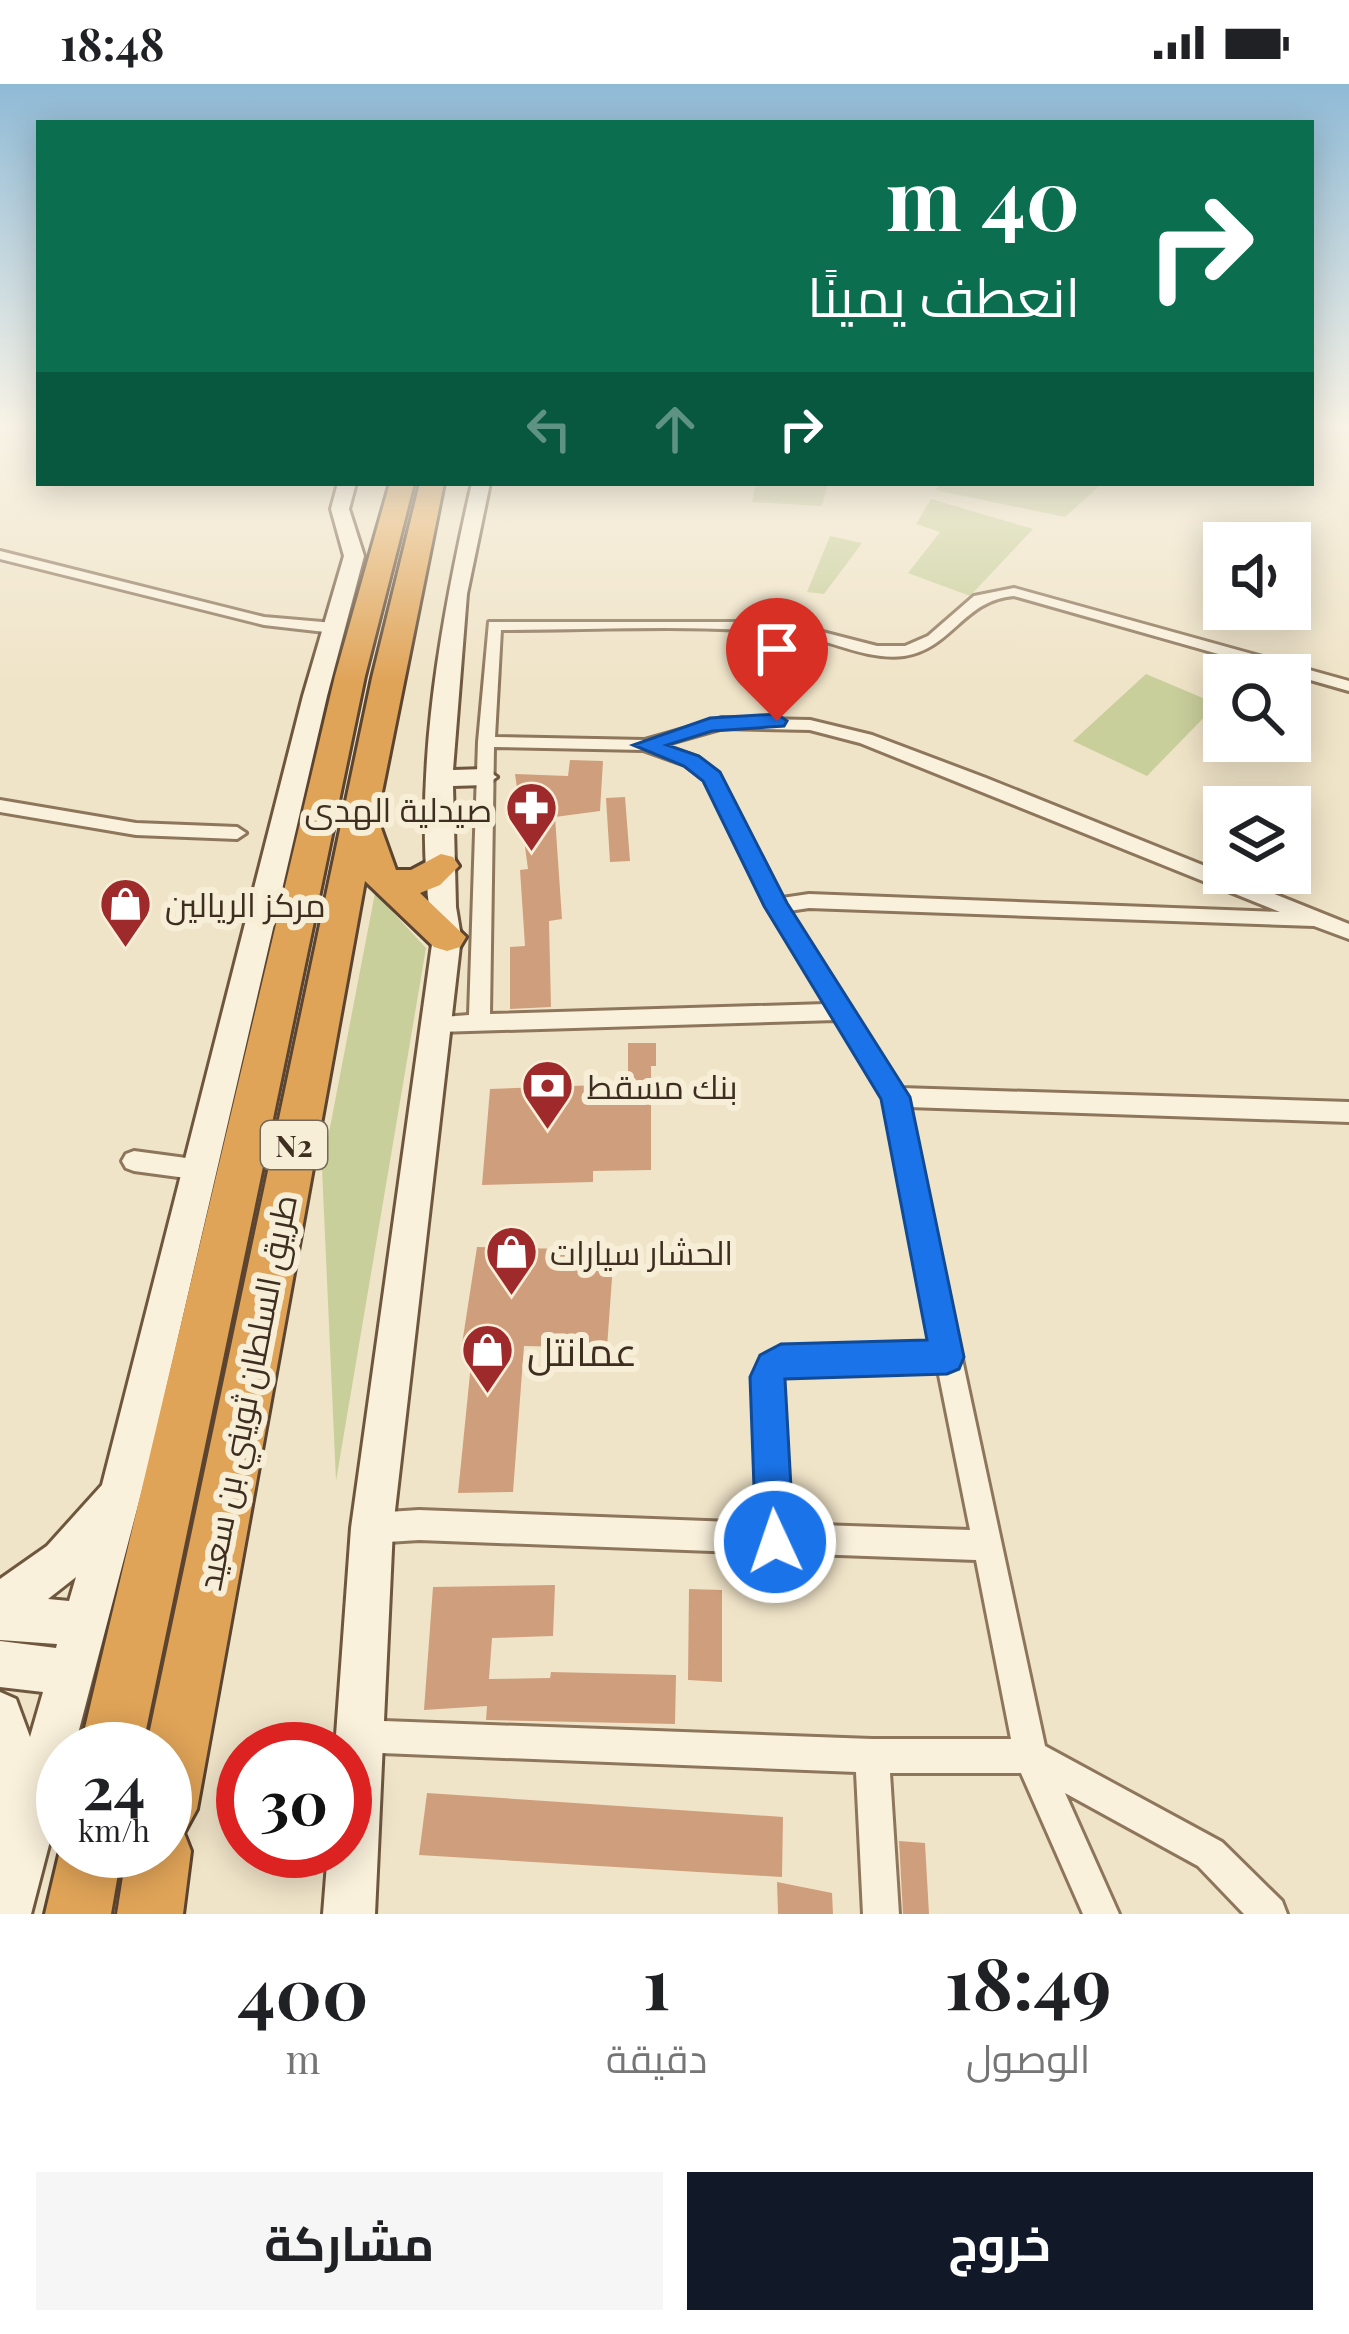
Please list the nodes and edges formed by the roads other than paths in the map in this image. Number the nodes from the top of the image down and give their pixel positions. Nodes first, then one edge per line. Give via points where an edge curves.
1 (342, 511) edge
2 (394, 511) edge
3 (425, 511) edge
4 (475, 511) edge
5 (0, 555) edge
6 (334, 628) junction
7 (1349, 686) edge
8 (486, 742) junction
9 (644, 745) junction
10 (485, 777) junction
11 (439, 778) junction
12 (0, 806) edge
13 (363, 818) junction
14 (237, 833) dead end
15 (441, 866) junction
16 (382, 880) junction
17 (776, 906) junction
18 (1322, 921) junction
19 (1349, 932) edge
20 (447, 937) junction
21 (841, 1012) junction
22 (479, 1023) junction
23 (438, 1024) junction
24 (895, 1097) junction
25 (1349, 1112) edge
26 (134, 1161) dead end
27 (201, 1170) junction
28 (947, 1357) junction
29 (127, 1471) junction
30 (373, 1528) junction
31 (775, 1542) junction
32 (988, 1546) junction
33 (0, 1602) edge
34 (0, 1618) edge
35 (86, 1624) junction
36 (0, 1664) edge
37 (73, 1673) junction
38 (0, 1715) edge
39 (117, 1722) edge
40 (182, 1722) edge
41 (358, 1722) edge
42 (372, 1737) edge
43 (872, 1756) junction
44 (1031, 1756) junction
45 (85, 1878) edge
46 (155, 1878) edge
47 (351, 1878) edge
48 (6, 1912) edge
49 (78, 1914) edge
50 (150, 1914) edge
51 (349, 1914) edge
52 (880, 1914) edge
53 (1102, 1914) edge
54 (1269, 1914) edge

1 - 6 street via 354,556
2 - 39 highway, طريق السلطان ثويني بن سعيد / N2 via 350,676
3 - 13 highway, طريق السلطان ثويني بن سعيد / N2
4 - 11 street via 457,594
5 - 6 street via 263,621
6 - 27 street
7 - 8 street via 994,591 903,652 800,629 494,626
8 - 9 street
8 - 10 street
9 - 17 street via 712,777
9 - 18 street via 761,720 866,739
10 - 11 street
10 - 22 street
11 - 15 street
12 - 14 street via 136,829
13 - 16 highway
13 - 40 highway, طريق السلطان ثويني بن سعيد / N2
15 - 16 highway via 408,885
15 - 20 street
16 - 20 highway
17 - 18 street
17 - 21 street
18 - 19 street
20 - 23 street
21 - 22 street
21 - 24 street
22 - 23 street
23 - 30 street
24 - 25 street
24 - 28 street
26 - 27 street
27 - 29 street
28 - 31 street via 772,1367
28 - 32 street
29 - 33 street via 80,1544
29 - 35 street
30 - 31 street
30 - 41 street
31 - 32 street
32 - 44 street
34 - 35 street
35 - 37 street
36 - 37 street
37 - 48 street
38 - 48 street via 11,1795
42 - 43 street
43 - 44 street
43 - 52 street
44 - 53 street
44 - 54 street via 1210,1854
45 - 49 highway
46 - 50 highway
47 - 51 street

